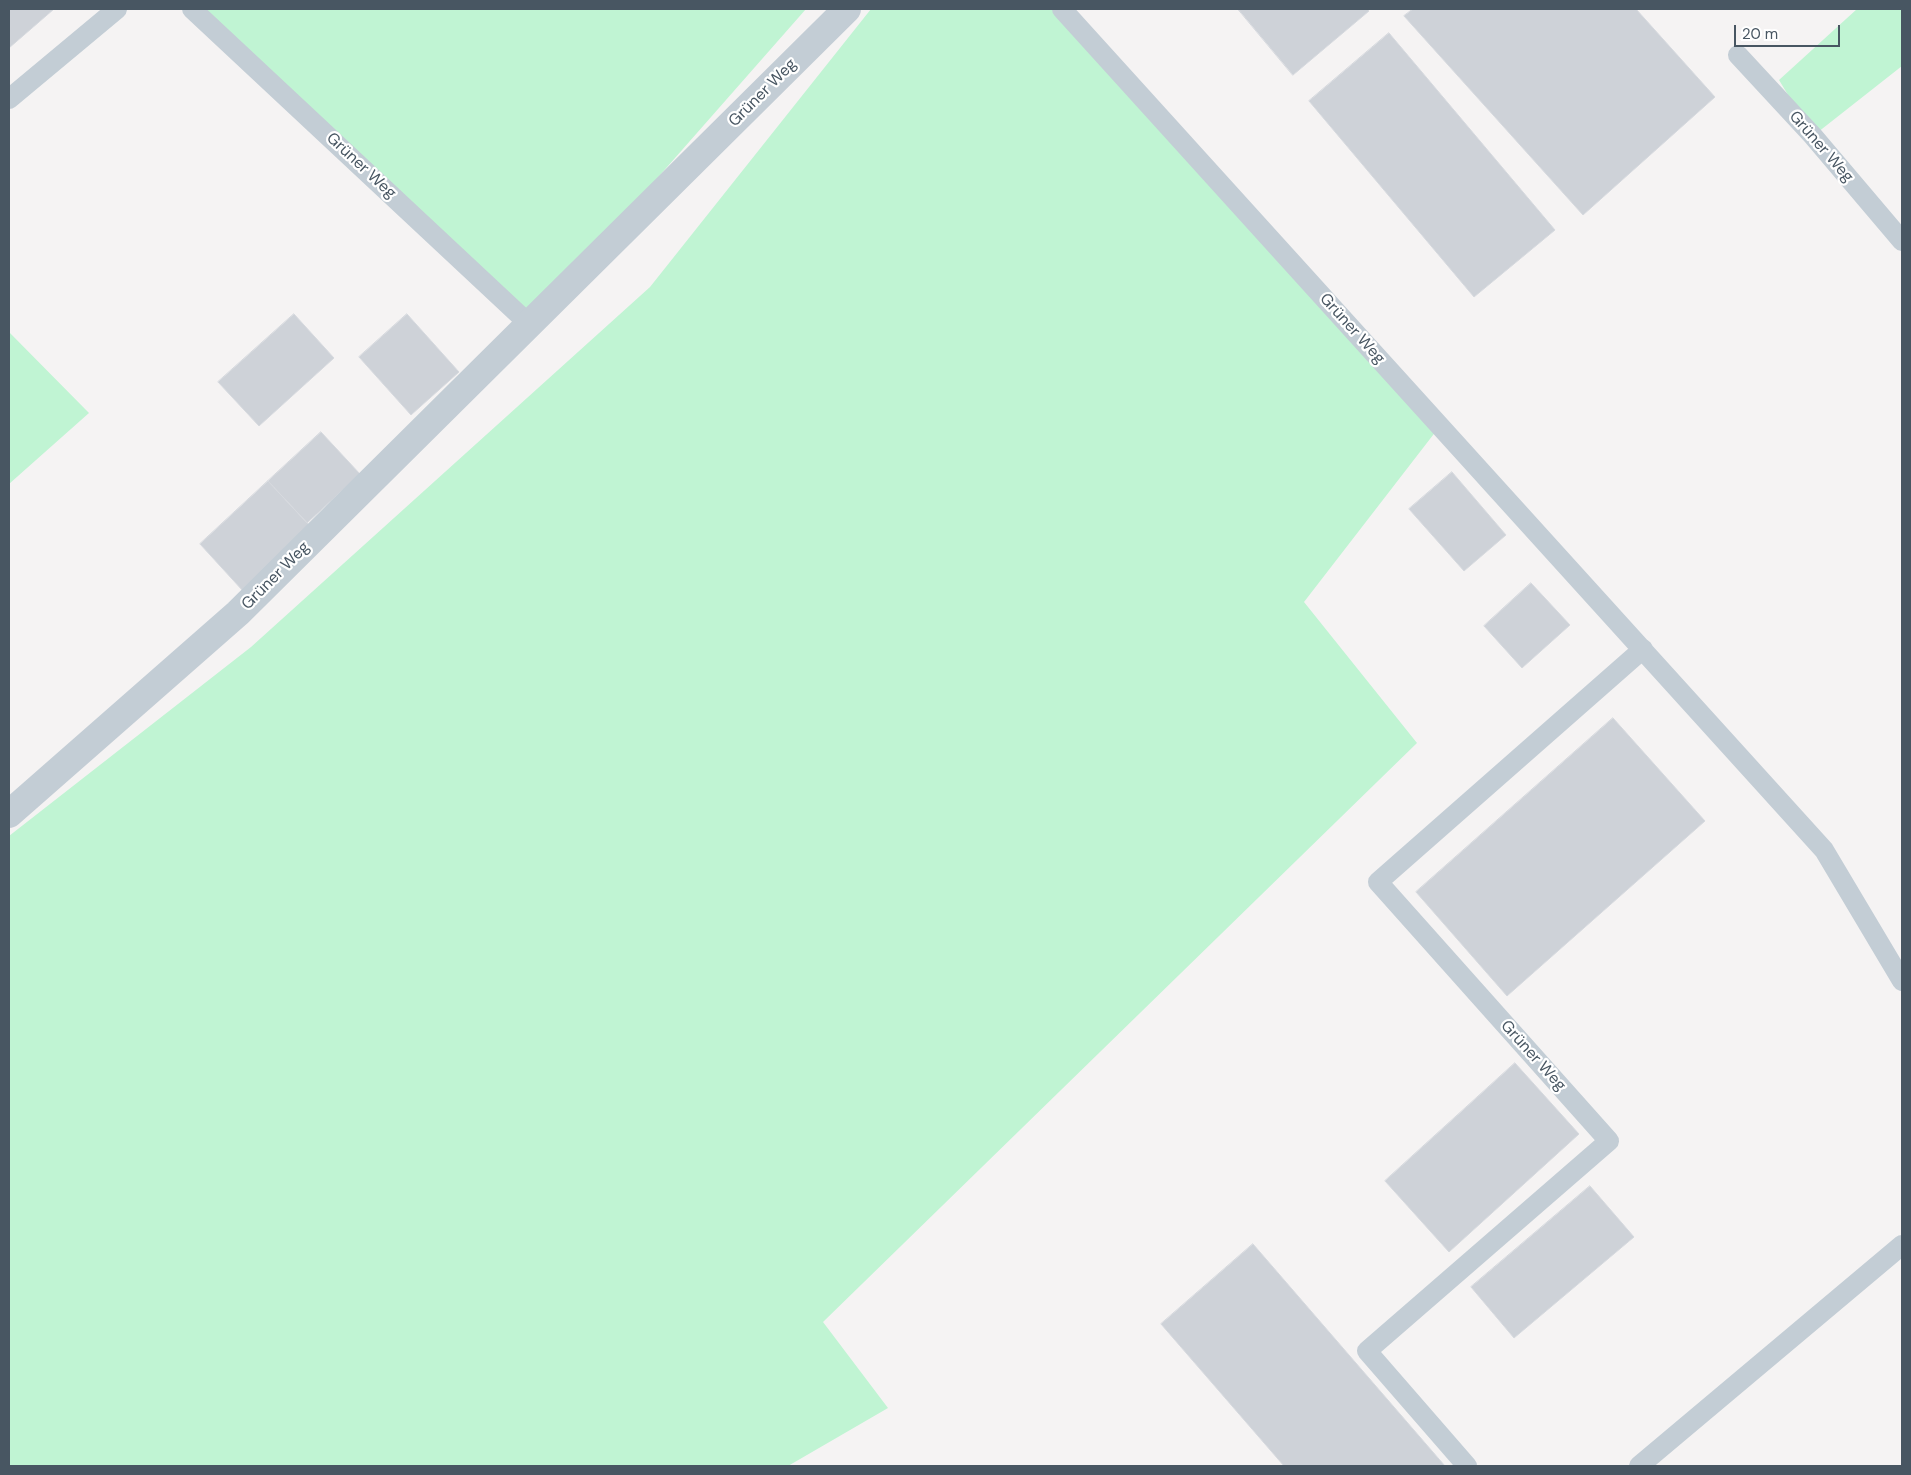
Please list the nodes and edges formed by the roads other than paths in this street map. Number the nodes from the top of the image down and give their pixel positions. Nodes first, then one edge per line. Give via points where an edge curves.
1 (117, 9) edge
2 (192, 9) edge
3 (848, 9) edge
4 (1062, 9) edge
5 (1738, 55) dead end
6 (9, 99) edge
7 (1902, 241) edge
8 (529, 324) junction
9 (1643, 649) junction
10 (9, 814) edge
11 (1902, 981) edge
12 (1902, 1245) edge
13 (1466, 1466) edge
14 (1639, 1466) edge

1 - 6 lane
2 - 8 lane, Grüner Weg
3 - 8 street, Grüner Weg
4 - 9 lane, Grüner Weg
5 - 7 lane, Grüner Weg via 1813,136
8 - 10 street, Grüner Weg via 242,609
9 - 11 lane, Grüner Weg via 1824,850
9 - 13 lane, Grüner Weg via 1378,882 1609,1141 1367,1350
12 - 14 lane

